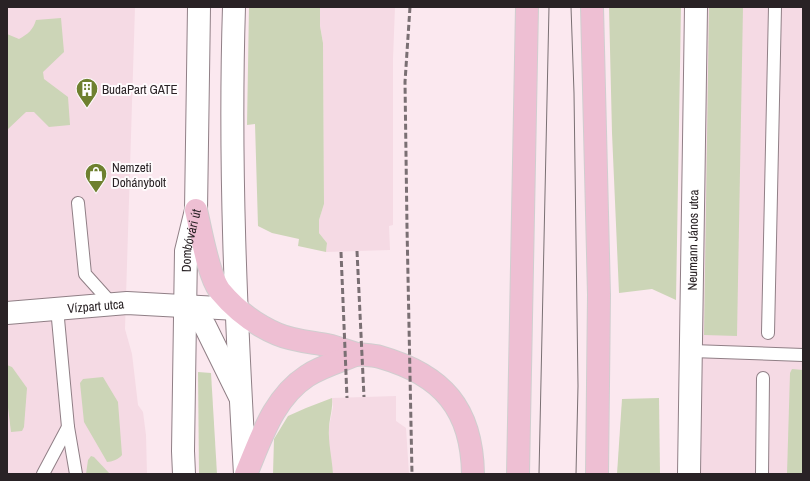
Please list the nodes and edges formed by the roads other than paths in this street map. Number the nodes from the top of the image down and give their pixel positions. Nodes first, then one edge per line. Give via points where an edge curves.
1 (199, 7) edge
2 (234, 7) edge
3 (526, 7) edge
4 (592, 7) edge
5 (696, 7) edge
6 (775, 7) edge
7 (78, 203) dead end
8 (196, 210) junction
9 (112, 304) junction
10 (185, 305) junction
11 (57, 308) junction
12 (237, 309) junction
13 (7, 313) edge
14 (768, 333) dead end
15 (692, 351) junction
16 (358, 354) junction
17 (803, 355) edge
18 (763, 378) dead end
19 (240, 397) junction
20 (68, 428) junction
21 (43, 474) edge
22 (76, 474) edge
23 (184, 474) edge
24 (245, 474) edge
25 (473, 474) edge
26 (518, 474) edge
27 (597, 474) edge
28 (689, 474) edge
29 (762, 474) edge

1 - 8 main road, Dombóvári út
2 - 12 main road via 233,202
3 - 26 main road
4 - 27 main road via 599,295
5 - 15 main road, Neumann János utca
6 - 14 lane
7 - 9 lane via 85,274
8 - 10 main road, Dombóvári út via 186,250
8 - 12 main road via 210,269 219,290
9 - 10 main road, Vízpart utca
9 - 11 main road, Vízpart utca
10 - 12 main road, Vízpart utca
10 - 19 main road via 205,326
10 - 23 main road, Dombóvári út
11 - 13 main road, Vízpart utca
11 - 20 lane
12 - 16 main road via 254,322 277,334
12 - 19 main road
15 - 17 lane
15 - 28 main road, Neumann János utca
16 - 24 main road via 308,376 291,388 272,416
16 - 25 main road via 400,364 434,382 448,395 463,418 470,440
18 - 29 lane
19 - 24 main road
20 - 21 lane
20 - 22 lane

